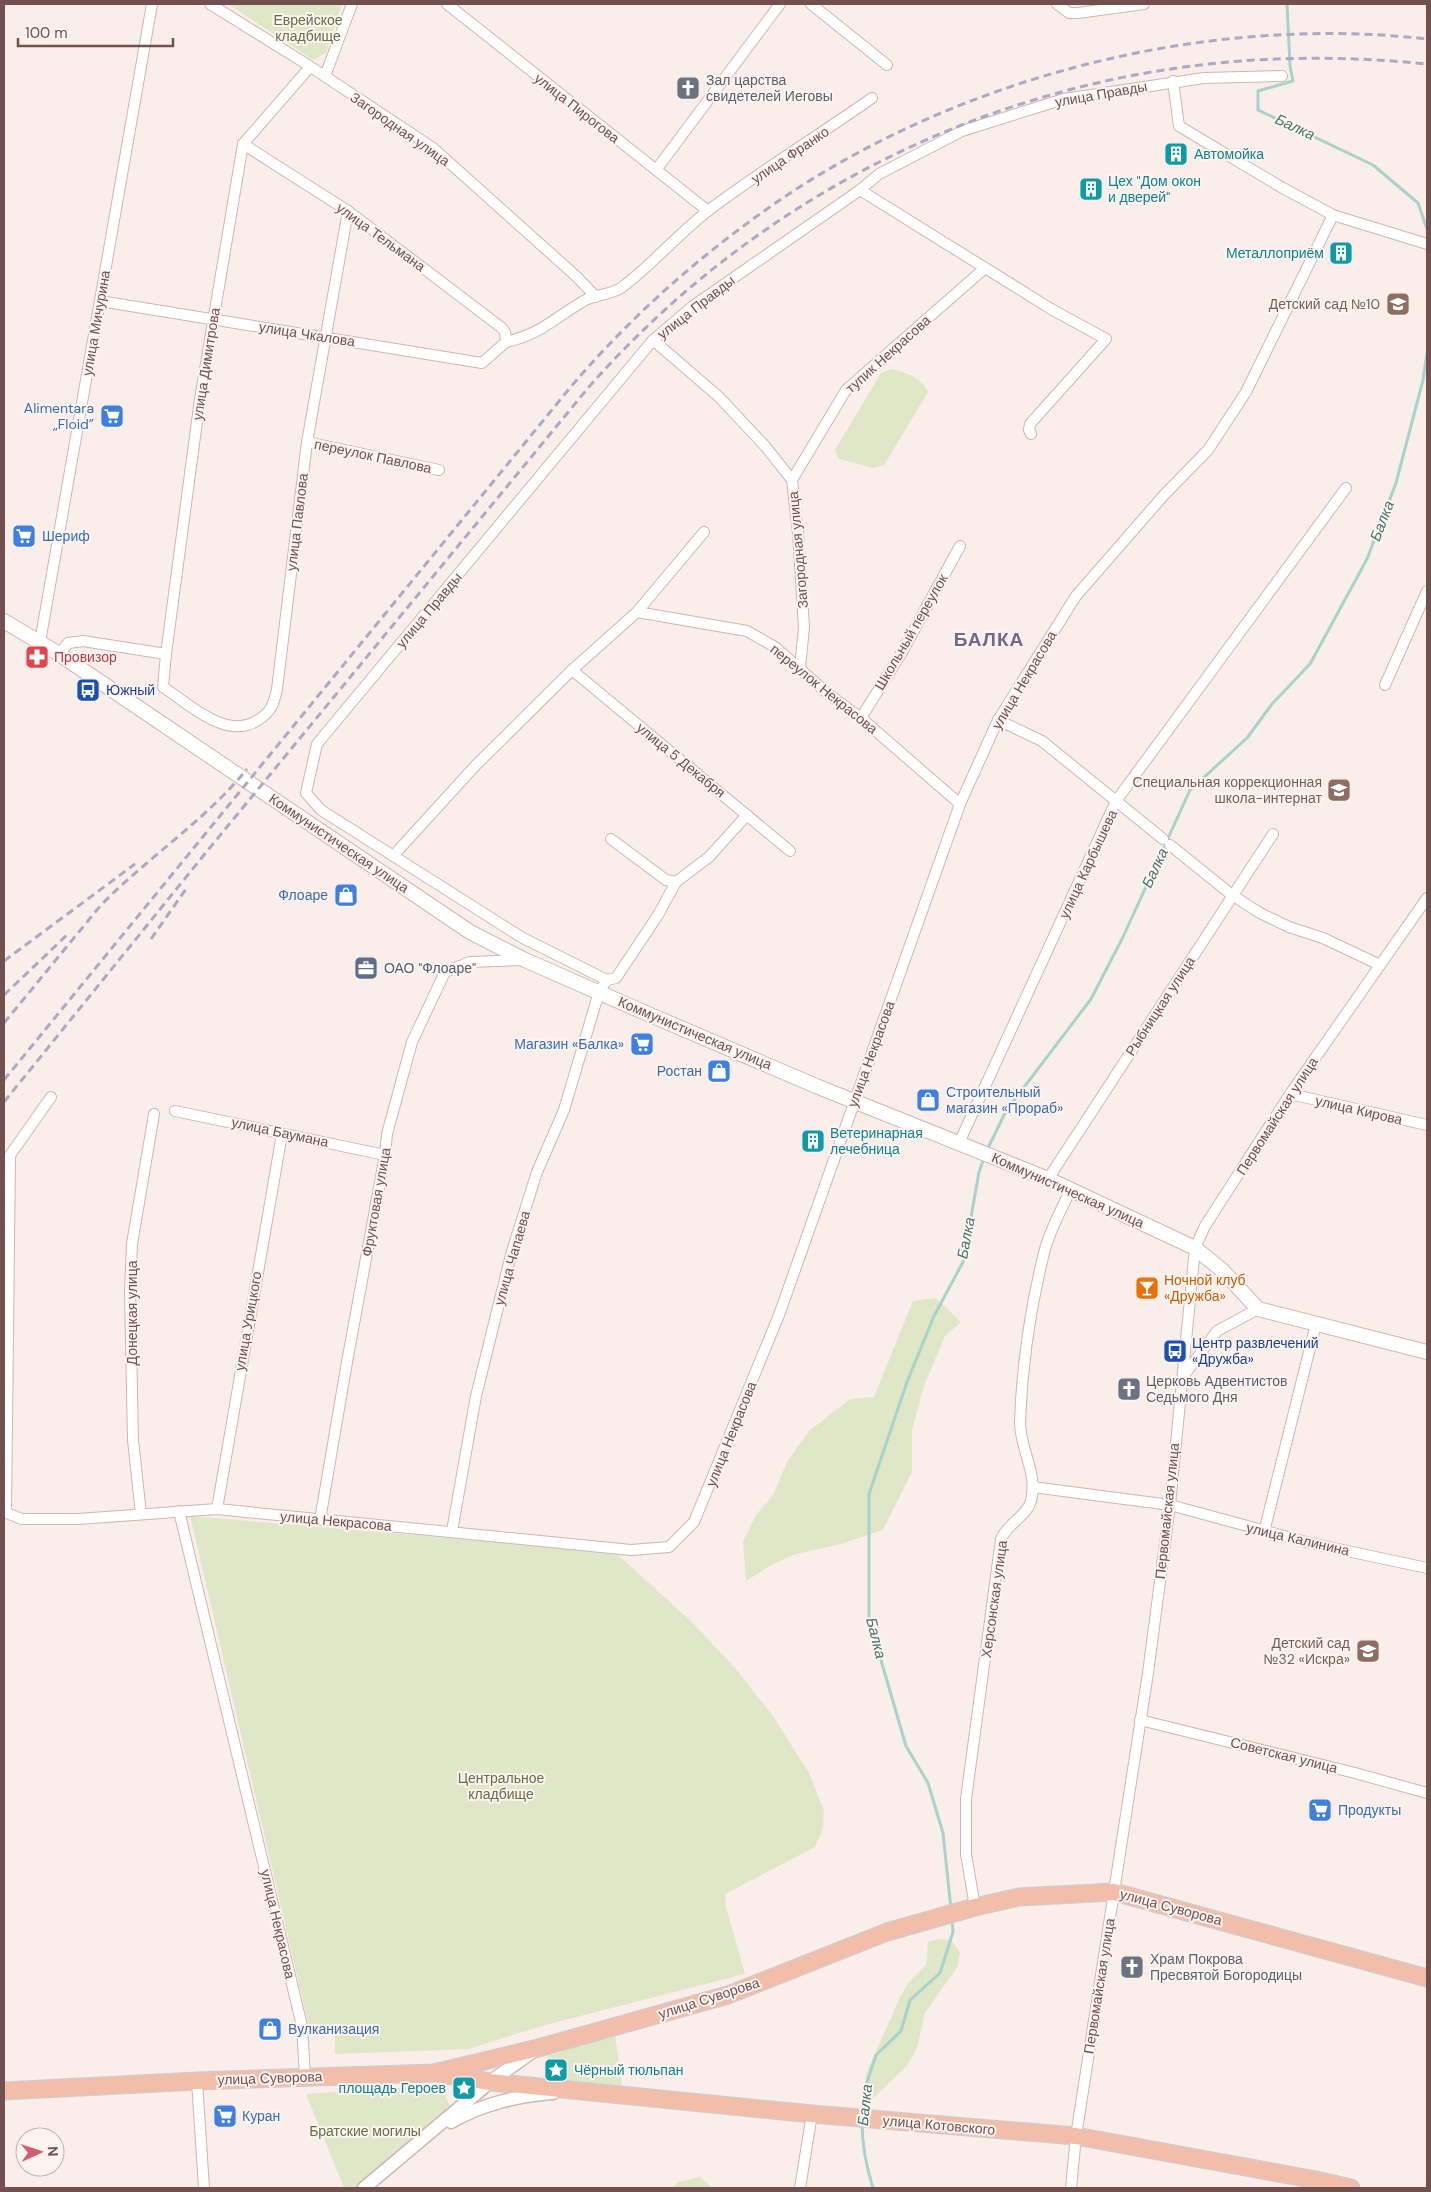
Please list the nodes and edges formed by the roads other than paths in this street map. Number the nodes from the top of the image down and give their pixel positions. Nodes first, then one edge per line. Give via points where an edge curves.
1 (152, 4) edge
2 (210, 4) edge
3 (352, 4) edge
4 (447, 4) edge
5 (780, 4) edge
6 (811, 4) edge
7 (1057, 4) edge
8 (1144, 4) edge
9 (888, 65) dead end
10 (310, 66) junction
11 (325, 76) junction
12 (1282, 76) dead end
13 (1173, 81) junction
14 (872, 98) dead end
15 (243, 144) junction
16 (656, 170) junction
17 (860, 190) junction
18 (348, 211) junction
19 (708, 211) junction
20 (1333, 215) junction
21 (1427, 244) edge
22 (985, 268) junction
23 (596, 297) junction
24 (100, 301) junction
25 (214, 318) junction
26 (326, 337) junction
27 (653, 340) junction
28 (506, 342) junction
29 (1031, 434) dead end
30 (307, 442) junction
31 (438, 470) dead end
32 (792, 480) junction
33 (1346, 488) dead end
34 (704, 532) dead end
35 (960, 546) dead end
36 (1427, 591) edge
37 (637, 612) junction
38 (4, 621) edge
39 (40, 642) junction
40 (59, 654) junction
41 (166, 654) junction
42 (800, 668) junction
43 (572, 670) junction
44 (1385, 685) dead end
45 (163, 687) joint
46 (861, 718) junction
47 (998, 720) junction
48 (1116, 801) junction
49 (960, 804) junction
50 (747, 815) junction
51 (1273, 834) dead end
52 (611, 839) dead end
53 (790, 851) dead end
54 (393, 856) junction
55 (676, 882) junction
56 (1232, 895) junction
57 (1427, 898) edge
58 (525, 960) junction
59 (1380, 965) junction
60 (607, 980) junction
61 (599, 992) junction
62 (1290, 1094) junction
63 (51, 1097) dead end
64 (855, 1100) junction
65 (175, 1111) dead end
66 (154, 1114) dead end
67 (1427, 1125) edge
68 (282, 1134) junction
69 (959, 1143) junction
70 (385, 1155) junction
71 (7, 1160) edge
72 (1048, 1178) junction
73 (1070, 1189) junction
74 (1195, 1248) junction
75 (1258, 1309) junction
76 (1316, 1324) junction
77 (1427, 1352) edge
78 (1181, 1379) junction
79 (1033, 1487) junction
80 (1170, 1505) junction
81 (217, 1509) junction
82 (179, 1511) junction
83 (5, 1512) edge
84 (141, 1514) junction
85 (320, 1520) junction
86 (452, 1531) junction
87 (1264, 1532) junction
88 (1427, 1568) edge
89 (1140, 1720) junction
90 (1427, 1793) edge
91 (1114, 1892) junction
92 (975, 1907) junction
93 (1427, 1978) edge
94 (538, 2048) junction
95 (434, 2073) junction
96 (305, 2076) junction
97 (197, 2081) junction
98 (490, 2082) junction
99 (4, 2091) edge
100 (606, 2093) junction
101 (812, 2114) junction
102 (1076, 2136) junction
103 (418, 2141) junction
104 (204, 2188) edge
105 (364, 2188) edge
106 (800, 2188) edge
107 (1071, 2188) edge
108 (1351, 2188) edge

1 - 24 street, улица Мичурина
2 - 10 street, Загородная улица
3 - 11 street
4 - 16 street, улица Пирогова
5 - 16 street
6 - 9 street
7 - 8 street via 1069,13
10 - 11 street, Загородная улица
10 - 15 street
11 - 23 street, Загородная улица via 433,148
12 - 13 street, улица Правды
13 - 17 street, улица Правды via 1064,99 962,131 879,174
13 - 20 street via 1179,126
14 - 19 street, улица Франко
15 - 18 street, улица Тельмана
15 - 25 street, улица Димитрова
16 - 19 street, улица Пирогова
17 - 22 street
17 - 27 street, улица Правды via 693,306
18 - 26 street, улица Павлова
18 - 28 street, улица Тельмана via 502,328
19 - 23 street, улица Франко via 626,283 612,293
20 - 21 street
20 - 47 street, улица Некрасова via 1246,392 1208,450 1076,596
22 - 29 street via 1106,340 1030,424
22 - 32 street, тупик Некрасова via 846,390
23 - 28 street, улица Франко via 580,302 533,335
24 - 25 street, улица Чкалова
24 - 39 street, улица Мичурина
25 - 26 street, улица Чкалова
25 - 41 street, улица Димитрова
26 - 28 street, улица Чкалова via 482,363
26 - 30 street, улица Павлова
27 - 32 street, Загородная улица via 719,397
27 - 54 street, улица Правды via 317,744 306,793 321,810
30 - 31 street, переулок Павлова
30 - 45 street, улица Павлова via 273,707 253,724 231,727
32 - 42 street, Загородная улица via 804,627
33 - 48 street, улица Карбышева
34 - 37 street
35 - 46 street, Школьный переулок via 902,652
36 - 44 street
37 - 42 street, переулок Некрасова via 747,631 775,647
37 - 43 street
38 - 39 main road, Коммунистическая улица
39 - 40 main road, Коммунистическая улица
40 - 41 street via 68,643 83,641
40 - 58 main road, Коммунистическая улица via 470,932
41 - 45 street, улица Димитрова
42 - 46 street, переулок Некрасова
43 - 50 street, улица 5 Декабря
43 - 54 street via 476,765
46 - 49 street, переулок Некрасова
47 - 48 street via 1042,741
47 - 49 street, улица Некрасова
48 - 56 street
48 - 69 street, улица Карбышева
49 - 64 street, улица Некрасова
50 - 53 street, улица 5 Декабря
50 - 55 street via 708,857
51 - 56 street, Рыбницкая улица
52 - 55 street via 666,880
54 - 60 street via 521,937
55 - 60 street, улица Чапаева via 616,978
56 - 59 street via 1260,913
56 - 72 street, Рыбницкая улица
57 - 59 street, Первомайская улица
58 - 61 main road, Коммунистическая улица
58 - 70 street, Фруктовая улица via 470,962 445,972 412,1042 387,1134
59 - 62 street, Первомайская улица
60 - 61 street, улица Чапаева
61 - 64 main road, Коммунистическая улица
61 - 86 street, улица Чапаева via 564,1110 537,1172 512,1251 476,1396
62 - 67 street, улица Кирова
62 - 74 street, Первомайская улица via 1205,1226
63 - 71 street
64 - 69 main road, Коммунистическая улица
64 - 86 street, улица Некрасова via 779,1315 694,1522 669,1547 631,1550
65 - 68 street, улица Баумана
66 - 84 street, Донецкая улица via 132,1244 130,1292 133,1440
68 - 70 street, улица Баумана
68 - 81 street, улица Урицкого
69 - 72 main road, Коммунистическая улица
70 - 85 street, Фруктовая улица
71 - 83 street
72 - 73 main road, Коммунистическая улица
73 - 74 main road, Коммунистическая улица
73 - 79 street, Херсонская улица via 1046,1247 1029,1332 1020,1424
74 - 75 main road, Коммунистическая улица via 1223,1271
74 - 78 street, Первомайская улица
75 - 76 main road
75 - 78 street via 1217,1331
76 - 77 main road
76 - 87 street
78 - 80 street, Первомайская улица
79 - 80 street, улица Калинина
79 - 92 street, Херсонская улица via 1026,1510 1004,1531 1001,1539 966,1799 966,1854
80 - 87 street, улица Калинина
80 - 89 street, Первомайская улица
81 - 82 street, улица Некрасова
81 - 85 street, улица Некрасова
82 - 84 street, улица Некрасова
82 - 96 street, улица Некрасова via 302,2026
83 - 84 street, улица Некрасова via 22,1519 39,1520
85 - 86 street, улица Некрасова
87 - 88 street, улица Калинина
89 - 90 street, Советская улица
89 - 91 street, Первомайская улица
91 - 92 main road, улица Суворова via 1019,1897
91 - 93 main road, улица Суворова
91 - 102 street, Первомайская улица
92 - 94 main road, улица Суворова via 887,1932 728,1995
94 - 95 main road, улица Суворова
94 - 98 street
95 - 96 main road, улица Суворова
95 - 98 main road, улица Котовского
96 - 97 main road, улица Суворова
97 - 99 main road, улица Суворова
97 - 104 street
98 - 100 main road, улица Котовского
98 - 103 street
100 - 101 main road, улица Котовского
100 - 103 street via 551,2093 502,2102 464,2114
101 - 102 main road, улица Котовского
101 - 106 street
102 - 107 street, Первомайская улица
102 - 108 main road, улица Котовского
103 - 105 street

